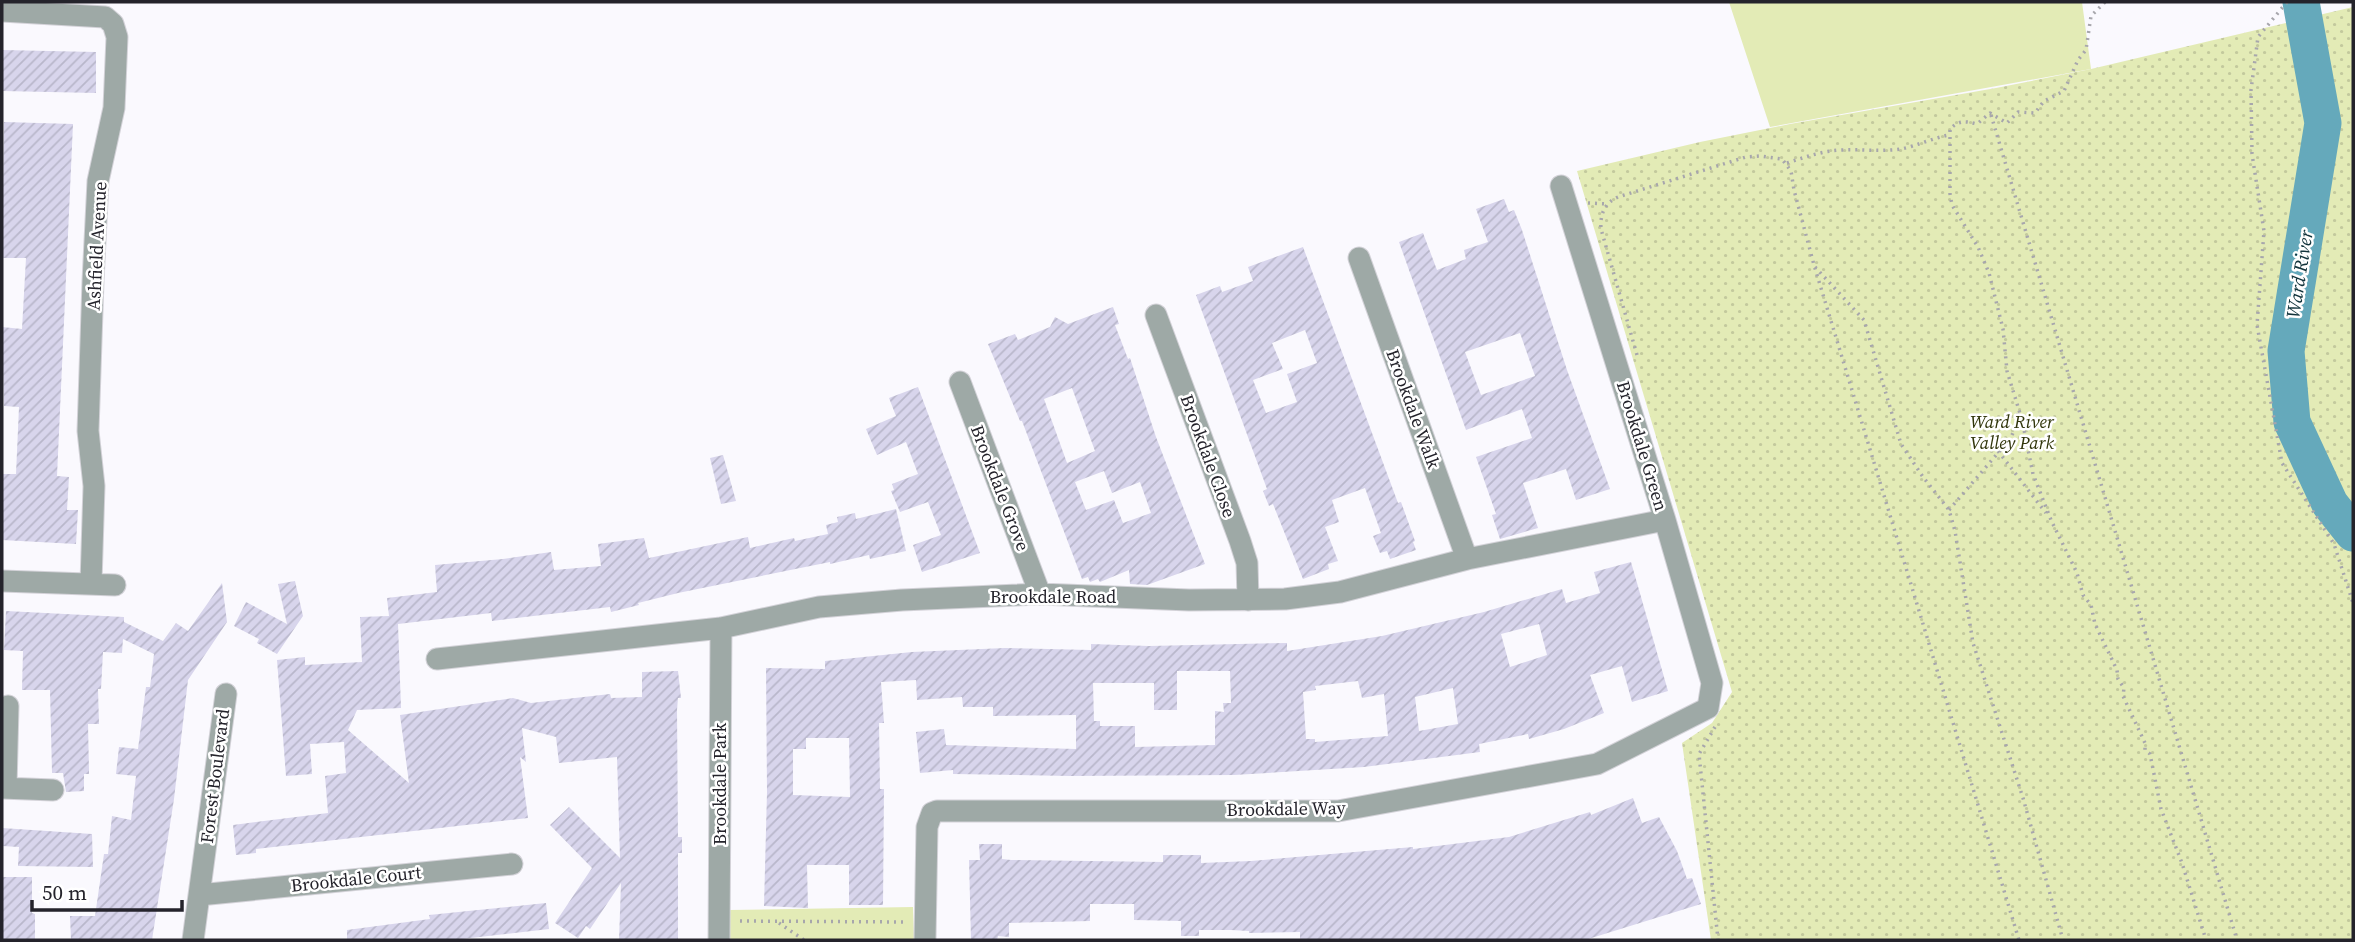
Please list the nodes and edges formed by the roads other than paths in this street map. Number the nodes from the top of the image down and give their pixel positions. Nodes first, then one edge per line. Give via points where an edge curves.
1 (2, 11) edge
2 (1561, 186) dead end
3 (1359, 258) dead end
4 (1156, 315) dead end
5 (960, 382) dead end
6 (1665, 520) junction
7 (1467, 559) junction
8 (2, 581) edge
9 (91, 583) junction
10 (115, 585) dead end
11 (1040, 594) junction
12 (1248, 600) junction
13 (721, 628) junction
14 (438, 659) dead end
15 (226, 694) dead end
16 (8, 706) dead end
17 (1708, 708) joint
18 (4, 788) edge
19 (53, 790) dead end
20 (512, 864) dead end
21 (199, 895) junction
22 (916, 936) edge
23 (193, 940) edge
24 (719, 940) edge

1 - 9 street, Ashfield Avenue via 105,17 117,37 114,108 98,181 93,281
2 - 6 street, Brookdale Green
3 - 7 street, Brookdale Walk
4 - 12 street, Brookdale Close via 1240,541 1247,563
5 - 11 street, Brookdale Grove
6 - 7 street, Brookdale Road
6 - 17 street, Brookdale Green via 1712,683
7 - 12 street, Brookdale Road via 1339,592
8 - 9 street
9 - 10 street
11 - 12 street, Brookdale Road
11 - 13 street, Brookdale Road via 819,607
13 - 14 street, Brookdale Road
13 - 24 street, Brookdale Park
15 - 21 street, Forest Boulevard
16 - 18 street
17 - 22 street, Brookdale Way via 1597,764 1338,811 932,813
18 - 19 street
20 - 21 street, Brookdale Court
21 - 23 street, Forest Boulevard

